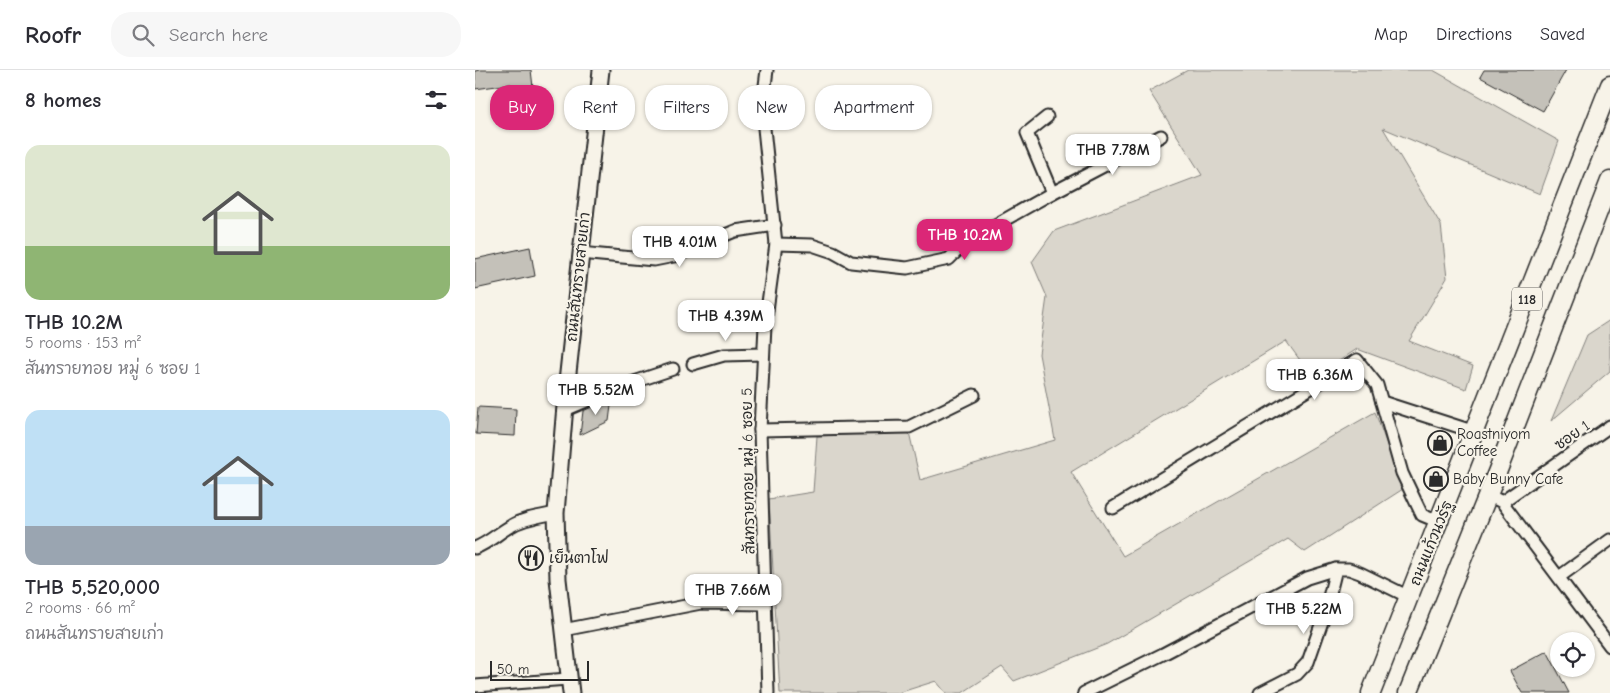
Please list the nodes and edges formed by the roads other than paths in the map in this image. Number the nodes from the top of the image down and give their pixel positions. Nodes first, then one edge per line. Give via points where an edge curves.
1 (601, 70) edge
2 (767, 70) edge
3 (1610, 85) edge
4 (1047, 117) dead end
5 (1161, 136) dead end
6 (1610, 181) edge
7 (1052, 193) junction
8 (775, 225) junction
9 (776, 244) junction
10 (580, 253) junction
11 (763, 354) junction
12 (693, 364) dead end
13 (673, 369) dead end
14 (974, 395) dead end
15 (1382, 402) junction
16 (565, 410) junction
17 (1610, 426) edge
18 (760, 430) junction
19 (1475, 432) junction
20 (1495, 498) junction
21 (1113, 508) dead end
22 (556, 512) junction
23 (1439, 522) junction
24 (1610, 540) edge
25 (475, 548) edge
26 (1336, 569) junction
27 (1559, 577) junction
28 (1409, 597) junction
29 (765, 604) junction
30 (563, 630) junction
31 (1610, 646) edge
32 (475, 686) edge
33 (570, 686) edge
34 (768, 693) edge
35 (1084, 693) edge
36 (1260, 693) edge
37 (1371, 693) edge
38 (1408, 693) edge

1 - 10 main road, ถนนสันทรายสายเก่า
2 - 8 street, สันทรายทอย หมู่ 6 ซอย 5 via 762,109
3 - 19 main road, ถนนแก้วนวรัฐ / 118
4 - 7 street via 1027,133
5 - 7 street
6 - 20 main road, 118
7 - 9 street via 967,241 949,259 907,268 851,262 812,245
8 - 9 street, สันทรายทอย หมู่ 6 ซอย 5
8 - 10 street via 735,230 674,256 654,260
9 - 11 street, สันทรายทอย หมู่ 6 ซอย 5
10 - 16 main road, ถนนสันทรายสายเก่า
11 - 12 street via 723,355
11 - 18 street, สันทรายทอย หมู่ 6 ซอย 5
13 - 16 street
14 - 18 street via 909,427
15 - 19 street
15 - 21 street via 1377,384 1357,360
15 - 23 street via 1402,473 1422,515
16 - 22 main road, ถนนสันทรายสายเก่า
17 - 20 street, ซอย 1
18 - 29 street, สันทรายทอย หมู่ 6 ซอย 5
19 - 23 main road, ถนนแก้วนวรัฐ / 118
20 - 27 street
20 - 38 main road, 118
22 - 25 street via 522,521
22 - 30 main road, ถนนสันทรายสายเก่า
23 - 28 main road, ถนนแก้วนวรัฐ / 118
24 - 27 street
26 - 28 street via 1360,573
26 - 35 street via 1307,578
26 - 36 street via 1309,662 1297,674
27 - 31 street
28 - 37 main road, ถนนแก้วนวรัฐ / 118
29 - 30 street via 701,603
29 - 34 street, สันทรายทอย หมู่ 6 ซอย 5
30 - 33 main road, ถนนสันทรายสายเก่า
32 - 33 street

